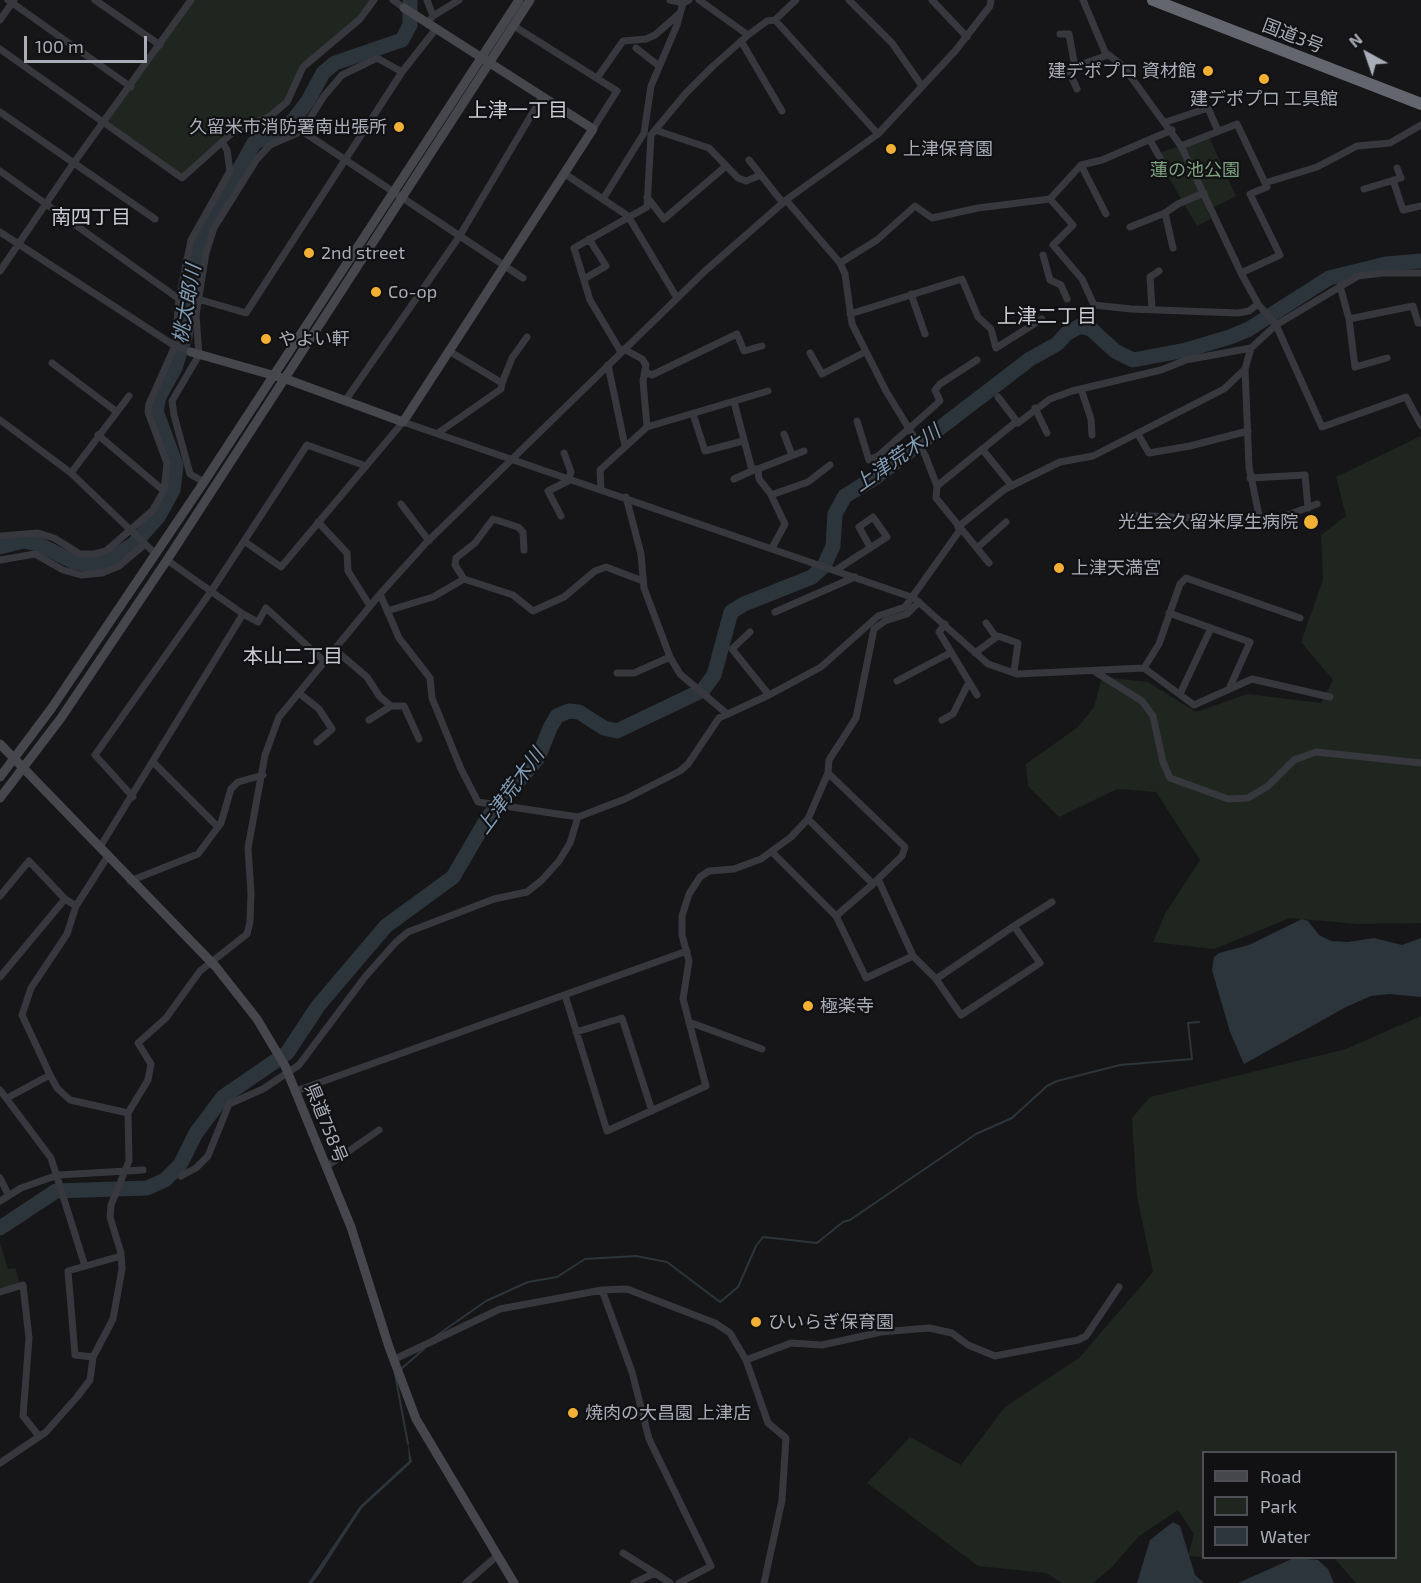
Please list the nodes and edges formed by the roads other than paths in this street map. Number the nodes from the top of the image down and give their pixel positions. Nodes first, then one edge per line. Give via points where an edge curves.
1 (95, 0) edge
2 (374, 0) edge
3 (393, 0) edge
4 (427, 0) edge
5 (459, 0) edge
6 (519, 0) edge
7 (530, 0) edge
8 (670, 0) edge
9 (699, 0) edge
10 (796, 0) edge
11 (849, 0) edge
12 (932, 0) edge
13 (991, 0) edge
14 (1083, 0) edge
15 (1153, 0) edge
16 (12, 1) edge
17 (187, 2) edge
18 (686, 2) edge
19 (404, 8) joint
20 (681, 12) junction
21 (0, 20) edge
22 (776, 20) junction
23 (432, 23) junction
24 (514, 26) junction
25 (1060, 34) dead end
26 (748, 35) junction
27 (967, 37) junction
28 (741, 41) junction
29 (160, 45) junction
30 (636, 48) dead end
31 (0, 49) edge
32 (1108, 55) junction
33 (481, 57) junction
34 (490, 65) junction
35 (659, 66) junction
36 (1075, 67) junction
37 (402, 72) junction
38 (597, 78) junction
39 (922, 86) junction
40 (131, 87) junction
41 (1077, 89) dead end
42 (542, 97) junction
43 (1421, 104) edge
44 (782, 111) dead end
45 (0, 112) edge
46 (104, 122) junction
47 (1166, 122) junction
48 (1421, 125) edge
49 (593, 129) junction
50 (1172, 130) junction
51 (302, 131) junction
52 (1218, 131) junction
53 (650, 133) junction
54 (878, 134) junction
55 (1150, 140) junction
56 (222, 142) junction
57 (1181, 146) junction
58 (344, 160) junction
59 (749, 160) dead end
60 (73, 164) junction
61 (1081, 165) junction
62 (726, 166) junction
63 (1397, 168) dead end
64 (0, 171) edge
65 (565, 174) junction
66 (1165, 174) dead end
67 (761, 175) junction
68 (1393, 180) junction
69 (1265, 183) junction
70 (1364, 189) dead end
71 (393, 193) junction
72 (1204, 193) junction
73 (647, 197) junction
74 (402, 199) junction
75 (603, 199) junction
76 (1050, 199) junction
77 (785, 202) junction
78 (46, 204) junction
79 (1421, 206) edge
80 (1165, 213) junction
81 (1106, 214) dead end
82 (628, 216) junction
83 (155, 219) dead end
84 (1130, 227) dead end
85 (0, 232) edge
86 (459, 237) junction
87 (589, 239) junction
88 (19, 245) junction
89 (1173, 248) dead end
90 (1042, 255) dead end
91 (840, 263) junction
92 (505, 266) junction
93 (0, 271) edge
94 (1159, 271) dead end
95 (1241, 273) junction
96 (1421, 273) edge
97 (523, 278) dead end
98 (584, 279) junction
99 (1340, 286) junction
100 (911, 294) junction
101 (677, 298) junction
102 (179, 299) junction
103 (198, 299) junction
104 (1067, 299) dead end
105 (1258, 304) junction
106 (1152, 309) junction
107 (850, 314) junction
108 (1042, 319) dead end
109 (1349, 319) junction
110 (1421, 324) edge
111 (1276, 325) junction
112 (925, 334) dead end
113 (527, 337) dead end
114 (175, 346) junction
115 (762, 346) dead end
116 (1251, 348) junction
117 (449, 351) junction
118 (623, 351) junction
119 (810, 352) dead end
120 (865, 352) junction
121 (195, 353) junction
122 (1387, 358) dead end
123 (977, 360) dead end
124 (52, 363) dead end
125 (608, 366) junction
126 (1245, 369) junction
127 (646, 372) junction
128 (274, 377) junction
129 (286, 380) junction
130 (502, 383) junction
131 (1081, 389) junction
132 (768, 391) dead end
133 (129, 396) dead end
134 (998, 397) dead end
135 (345, 401) junction
136 (734, 402) junction
137 (1035, 408) junction
138 (117, 412) junction
139 (693, 414) junction
140 (0, 420) edge
141 (856, 421) dead end
142 (1017, 421) junction
143 (403, 422) junction
144 (1421, 425) edge
145 (646, 427) junction
146 (909, 429) junction
147 (1248, 430) junction
148 (438, 433) junction
149 (1047, 433) dead end
150 (784, 434) dead end
151 (98, 435) junction
152 (1092, 435) dead end
153 (1139, 436) dead end
154 (743, 441) junction
155 (625, 446) junction
156 (982, 449) junction
157 (804, 451) dead end
158 (564, 453) dead end
159 (792, 456) junction
160 (514, 460) junction
161 (830, 465) dead end
162 (366, 466) junction
163 (755, 469) junction
164 (71, 473) junction
165 (1250, 478) junction
166 (734, 480) dead end
167 (568, 481) junction
168 (204, 482) junction
169 (937, 486) junction
170 (1011, 486) junction
171 (601, 490) junction
172 (164, 491) junction
173 (771, 495) junction
174 (626, 497) junction
175 (401, 504) dead end
176 (1317, 504) dead end
177 (1308, 508) junction
178 (1129, 515) dead end
179 (561, 516) dead end
180 (1260, 521) junction
181 (318, 522) junction
182 (1006, 522) dead end
183 (959, 529) junction
184 (132, 530) junction
185 (1, 534) edge
186 (244, 541) junction
187 (429, 541) junction
188 (146, 544) junction
189 (870, 547) junction
190 (772, 548) junction
191 (977, 548) junction
192 (524, 550) dead end
193 (156, 554) junction
194 (0, 560) edge
195 (167, 560) junction
196 (989, 563) dead end
197 (836, 570) junction
198 (855, 577) junction
199 (464, 579) junction
200 (643, 581) junction
201 (212, 590) junction
202 (380, 594) junction
203 (916, 600) junction
204 (370, 606) junction
205 (387, 611) junction
206 (775, 612) dead end
207 (1169, 613) junction
208 (243, 614) junction
209 (1300, 618) dead end
210 (986, 623) dead end
211 (945, 624) junction
212 (1211, 628) junction
213 (750, 632) dead end
214 (996, 637) junction
215 (334, 649) junction
216 (950, 653) junction
217 (975, 653) junction
218 (670, 657) junction
219 (325, 662) junction
220 (1144, 668) junction
221 (1094, 671) junction
222 (1014, 672) junction
223 (617, 673) dead end
224 (897, 681) dead end
225 (968, 684) junction
226 (1229, 690) junction
227 (300, 693) junction
228 (1180, 694) junction
229 (769, 695) junction
230 (977, 695) dead end
231 (1329, 697) dead end
232 (391, 706) junction
233 (726, 713) junction
234 (369, 720) dead end
235 (942, 720) dead end
236 (420, 739) dead end
237 (317, 742) dead end
238 (0, 744) edge
239 (14, 759) junction
240 (1421, 763) edge
241 (154, 764) junction
242 (24, 768) junction
243 (828, 773) junction
244 (263, 775) junction
245 (0, 777) edge
246 (133, 797) junction
247 (0, 798) edge
248 (578, 817) junction
249 (808, 819) junction
250 (218, 827) junction
251 (100, 847) junction
252 (772, 852) junction
253 (108, 856) junction
254 (130, 881) junction
255 (875, 881) junction
256 (0, 896) edge
257 (65, 898) junction
258 (1052, 902) dead end
259 (76, 906) junction
260 (836, 916) junction
261 (1014, 926) junction
262 (687, 951) junction
263 (913, 956) junction
264 (211, 962) junction
265 (0, 977) edge
266 (936, 979) junction
267 (565, 995) junction
268 (689, 1022) junction
269 (576, 1032) junction
270 (762, 1049) dead end
271 (286, 1069) junction
272 (50, 1075) junction
273 (0, 1090) edge
274 (296, 1091) junction
275 (7, 1098) junction
276 (652, 1110) junction
277 (128, 1113) junction
278 (379, 1130) dead end
279 (326, 1167) junction
280 (143, 1170) dead end
281 (126, 1173) junction
282 (181, 1176) dead end
283 (0, 1178) edge
284 (59, 1179) junction
285 (9, 1194) junction
286 (0, 1201) edge
287 (121, 1256) junction
288 (85, 1266) junction
289 (1119, 1287) dead end
290 (602, 1290) junction
291 (0, 1292) edge
292 (93, 1357) junction
293 (395, 1359) junction
294 (746, 1360) junction
295 (39, 1436) junction
296 (1, 1460) edge
297 (623, 1553) dead end
298 (498, 1555) junction
299 (655, 1573) junction
300 (466, 1583) edge
301 (514, 1583) edge
302 (634, 1583) edge
303 (670, 1583) edge
304 (679, 1583) edge
305 (764, 1583) edge

1 - 29 street
2 - 56 street via 360,19 303,67 287,102 269,117 240,128
3 - 19 street
4 - 23 street
5 - 23 street
6 - 33 street
7 - 24 street
8 - 18 street
9 - 26 street
10 - 22 street
11 - 39 street via 891,43
12 - 27 street
13 - 27 street
14 - 32 street
15 - 43 highway, 国道3号
16 - 21 street
16 - 40 street
17 - 29 street
18 - 20 street
19 - 23 street
20 - 35 street
20 - 38 street via 655,35 623,41
22 - 26 street via 767,21
22 - 54 street
23 - 33 street
23 - 37 street
24 - 34 street
24 - 38 street
25 - 36 street via 1069,34
26 - 28 street
27 - 39 street
28 - 44 street
28 - 53 street
29 - 40 street
30 - 35 street
31 - 46 street
32 - 36 street
32 - 47 street via 1123,66
33 - 34 street
33 - 71 street
34 - 42 street
34 - 74 street
35 - 53 street via 651,86
36 - 41 street via 1068,69
37 - 51 street via 376,58 342,75
37 - 58 street
38 - 49 street via 617,91
39 - 54 street
40 - 46 street
42 - 49 street
42 - 86 street
45 - 60 street
46 - 56 street via 182,178
46 - 60 street
47 - 50 street
47 - 52 street via 1208,108
48 - 69 street via 1390,142 1357,146 1317,167
49 - 65 street
50 - 55 street
50 - 57 street
51 - 58 street
51 - 103 street via 270,145 244,179 214,228
52 - 57 street
52 - 69 street via 1237,124
53 - 62 street via 708,148
53 - 73 street
53 - 75 street
54 - 77 street
55 - 61 street
55 - 66 street
56 - 102 street via 230,171 191,240
57 - 72 street
58 - 71 street
58 - 103 street via 246,313
59 - 67 street
60 - 78 street
60 - 83 street
61 - 76 street
61 - 81 street
62 - 67 street via 746,181
62 - 73 street via 664,219
63 - 68 street via 1401,178
64 - 78 street
65 - 75 street
65 - 92 street
67 - 77 street
68 - 70 street
68 - 79 street via 1403,210
69 - 95 street via 1267,187 1250,194 1280,255
71 - 74 street
71 - 128 street
72 - 80 street
72 - 95 street
73 - 82 street via 647,207
74 - 86 street
74 - 129 street
75 - 82 street
76 - 91 street via 932,218 915,206 877,240
76 - 106 street via 1073,225 1053,245 1082,279 1091,304
77 - 91 street
77 - 101 street
78 - 88 street
78 - 102 street
80 - 84 street
80 - 89 street
82 - 87 street
82 - 101 street
85 - 88 street
86 - 92 street
86 - 135 street
87 - 98 street via 574,248
87 - 98 street via 606,266
88 - 93 street
88 - 114 street
90 - 104 street via 1050,280 1061,285
91 - 107 street
92 - 97 street
92 - 117 street
94 - 106 street via 1150,276
95 - 105 street
96 - 99 street via 1358,276
98 - 118 street via 590,300
99 - 109 street
99 - 111 street
100 - 107 street
100 - 108 street via 962,279 978,317 991,329 996,348
100 - 112 street
101 - 118 street
102 - 114 street
103 - 121 street
105 - 106 street via 1238,313
105 - 111 street
107 - 120 street
109 - 110 street via 1413,306
109 - 122 street via 1355,367
111 - 116 street
111 - 144 street via 1322,427 1406,397
113 - 130 street via 512,358
114 - 121 street
114 - 172 street via 148,412 166,463
115 - 127 street via 744,351 737,334 652,375
116 - 126 street
116 - 131 street via 1186,360
117 - 130 street
117 - 143 street
118 - 125 street
118 - 127 street via 642,359
119 - 120 street via 822,374
120 - 146 street
121 - 128 street
121 - 168 street via 172,401 190,474
123 - 146 street via 940,384 935,390 940,401
124 - 138 street
125 - 155 street
125 - 160 street
126 - 147 street
126 - 170 street via 1224,389 1094,456 1060,462
127 - 145 street
128 - 129 street
128 - 168 street
129 - 135 street
129 - 195 street
130 - 148 street via 501,389
131 - 137 street
131 - 152 street
132 - 136 street
133 - 138 street
134 - 142 street
135 - 143 street
136 - 139 street
136 - 154 street
137 - 142 street
137 - 149 street
138 - 151 street
139 - 145 street
139 - 154 street via 705,451
140 - 164 street
141 - 146 street via 869,460
142 - 156 street
143 - 148 street
143 - 162 street
145 - 155 street
146 - 169 street
147 - 153 street via 1149,453
147 - 165 street
148 - 160 street
150 - 159 street
151 - 164 street
151 - 172 street
154 - 163 street
155 - 171 street via 600,470
156 - 169 street
156 - 170 street
157 - 159 street
158 - 167 street via 571,472
159 - 163 street
160 - 167 street
160 - 187 street
161 - 173 street via 808,482
162 - 181 street
162 - 186 street via 307,445
163 - 166 street
163 - 173 street
164 - 184 street
165 - 177 street via 1305,475
165 - 180 street
167 - 171 street
167 - 179 street via 548,491
168 - 193 street
169 - 183 street via 936,498
170 - 183 street
171 - 174 street
172 - 184 street via 160,502
173 - 190 street via 785,524
174 - 190 street
174 - 200 street
175 - 187 street
176 - 177 street
177 - 180 street via 1261,525
178 - 180 street
181 - 186 street via 280,567
181 - 204 street via 347,553 348,571
182 - 191 street
183 - 191 street
183 - 203 street
184 - 185 street via 106,551 94,554 80,554 38,533
184 - 188 street
186 - 201 street
187 - 202 street
188 - 193 street
188 - 194 street via 119,566 102,573 81,575 63,570 35,554
189 - 189 street via 887,537 873,517 859,527
189 - 197 street
190 - 197 street
191 - 196 street
192 - 199 street via 523,532 518,527 493,519 475,543 456,558 455,565
193 - 239 street
195 - 201 street
195 - 242 street
197 - 198 street
198 - 203 street
198 - 206 street
199 - 200 street via 513,596 533,610 564,597 595,571 606,567
199 - 205 street via 433,597
200 - 218 street
201 - 208 street
201 - 246 street via 95,755
202 - 204 street
202 - 205 street
203 - 211 street
203 - 229 street via 905,608 878,616 844,644 832,660
203 - 243 street via 907,614 874,629 856,718 829,760
204 - 215 street
205 - 248 street via 399,638 430,678 432,698 478,802
207 - 209 street via 1186,578
207 - 212 street
207 - 220 street via 1159,644
208 - 219 street via 258,622 266,608
208 - 241 street
210 - 214 street
211 - 216 street via 939,632
211 - 217 street
212 - 226 street via 1250,642
212 - 228 street
213 - 229 street via 732,649
214 - 217 street
214 - 222 street via 1018,643
215 - 219 street
215 - 232 street via 367,677 380,698
216 - 224 street
216 - 225 street
217 - 222 street via 988,664
218 - 223 street via 634,673
218 - 233 street via 680,674
219 - 227 street
220 - 221 street
220 - 228 street
221 - 222 street
221 - 240 street via 1142,701 1153,716 1170,778 1228,799 1248,798 1268,786 1294,760 1316,752
225 - 230 street
225 - 235 street via 953,714
226 - 228 street via 1194,705
226 - 231 street via 1252,679
227 - 237 street via 319,709 332,729
227 - 244 street via 279,717 265,755
229 - 233 street
232 - 234 street
232 - 236 street via 404,706
233 - 248 street via 712,724 680,771
238 - 239 street, 県道758号
239 - 242 street, 県道758号
239 - 245 street
241 - 246 street
241 - 250 street
242 - 247 street
242 - 251 street, 県道758号
243 - 249 street
243 - 255 street via 905,847 902,855
244 - 250 street via 238,782 231,789
244 - 264 street via 248,848 247,934
246 - 251 street
248 - 271 street via 570,843 542,880 527,892 494,898 408,932 365,977 308,1054
249 - 252 street
249 - 255 street
250 - 254 street via 198,854
251 - 253 street, 県道758号
252 - 260 street
252 - 262 street via 746,866 709,871 700,877 682,916
253 - 254 street, 県道758号
253 - 259 street
254 - 264 street, 県道758号
255 - 260 street
255 - 263 street
256 - 257 street via 29,861
257 - 259 street
257 - 265 street
258 - 261 street
259 - 272 street via 67,934 31,988 22,1015
260 - 263 street via 866,978
261 - 266 street
261 - 266 street via 1040,963 961,1015
262 - 267 street
262 - 268 street via 690,961 683,999
263 - 266 street
264 - 271 street, 県道758号 via 241,996
264 - 277 street via 166,1018 138,1043 151,1064 148,1080
267 - 269 street
267 - 274 street
268 - 270 street
268 - 276 street via 706,1086
269 - 276 street via 622,1018
269 - 276 street via 607,1131
271 - 274 street, 県道758号
271 - 282 street via 263,1089 230,1104 208,1156
272 - 275 street
272 - 277 street via 57,1088 77,1104
273 - 275 street
274 - 279 street, 県道758号
275 - 284 street via 51,1158
277 - 281 street
278 - 279 street
279 - 293 street, 県道758号 via 351,1227
280 - 281 street
281 - 284 street
281 - 287 street via 110,1216
283 - 285 street
284 - 285 street
284 - 288 street
285 - 286 street
287 - 288 street
287 - 292 street via 121,1285 113,1319
288 - 292 street via 68,1271 75,1355
289 - 294 street via 1086,1336 1078,1340 995,1356 968,1346 952,1333 929,1328 881,1332 822,1345 791,1343
290 - 293 street via 500,1309
290 - 294 street via 627,1289 715,1323 730,1333
290 - 304 street via 632,1372 649,1439 711,1566
291 - 295 street via 23,1285 29,1338 23,1416
292 - 295 street via 90,1380 64,1414
293 - 298 street, 県道758号 via 416,1419
294 - 305 street via 763,1415 786,1438 782,1500
295 - 296 street
297 - 299 street
298 - 300 street
298 - 301 street, 県道758号
299 - 302 street
299 - 303 street

